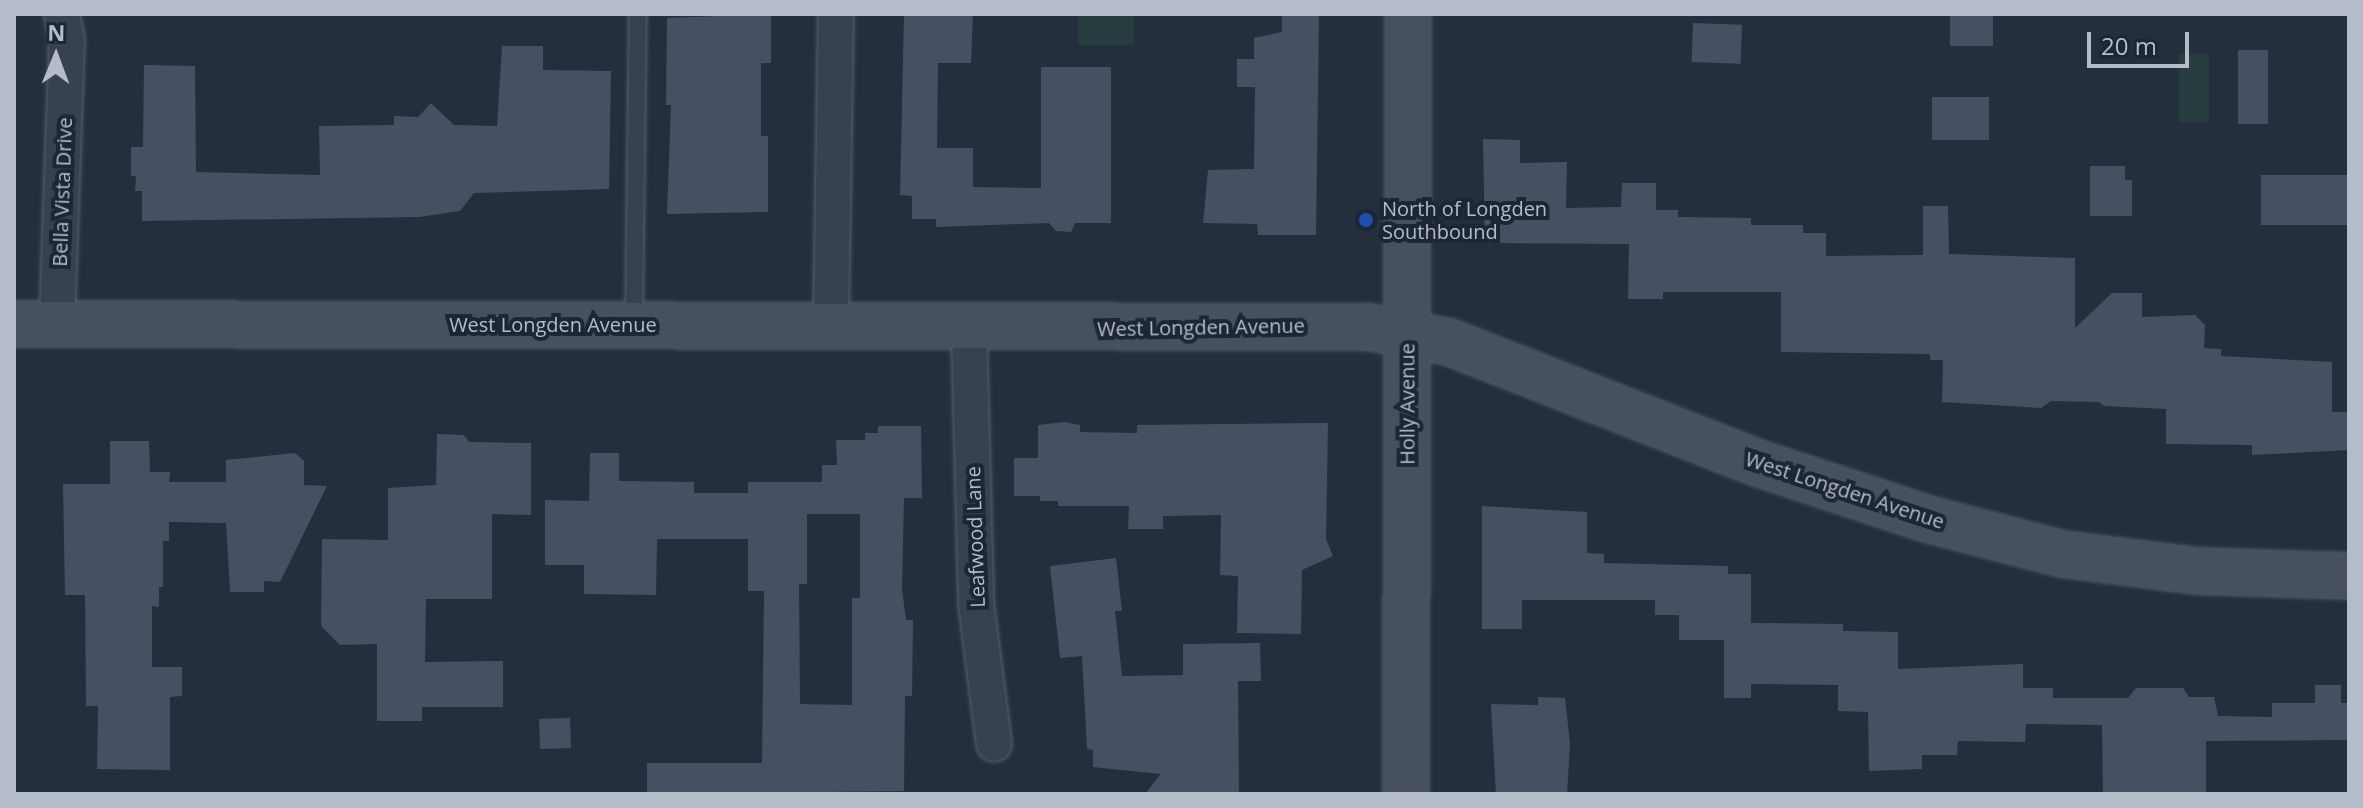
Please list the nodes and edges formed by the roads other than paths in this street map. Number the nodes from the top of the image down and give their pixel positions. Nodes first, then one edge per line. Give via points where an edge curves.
1 (62, 14) edge
2 (638, 14) edge
3 (836, 14) edge
4 (1408, 14) edge
5 (57, 323) junction
6 (831, 323) junction
7 (14, 324) edge
8 (634, 324) junction
9 (969, 329) junction
10 (1406, 335) junction
11 (2349, 576) edge
12 (994, 744) dead end
13 (1406, 794) edge

1 - 5 street, Bella Vista Drive via 67,40
2 - 8 lane
3 - 6 street
4 - 10 street, Holly Avenue
5 - 7 street, West Longden Avenue
5 - 8 street, West Longden Avenue
6 - 8 street, West Longden Avenue
6 - 9 street, West Longden Avenue
9 - 10 street, West Longden Avenue via 1313,326 1368,327
9 - 12 street, Leafwood Lane via 976,603
10 - 11 street, West Longden Avenue via 1449,342 1758,463 1927,519 2047,550 2196,571
10 - 13 street, Holly Avenue

